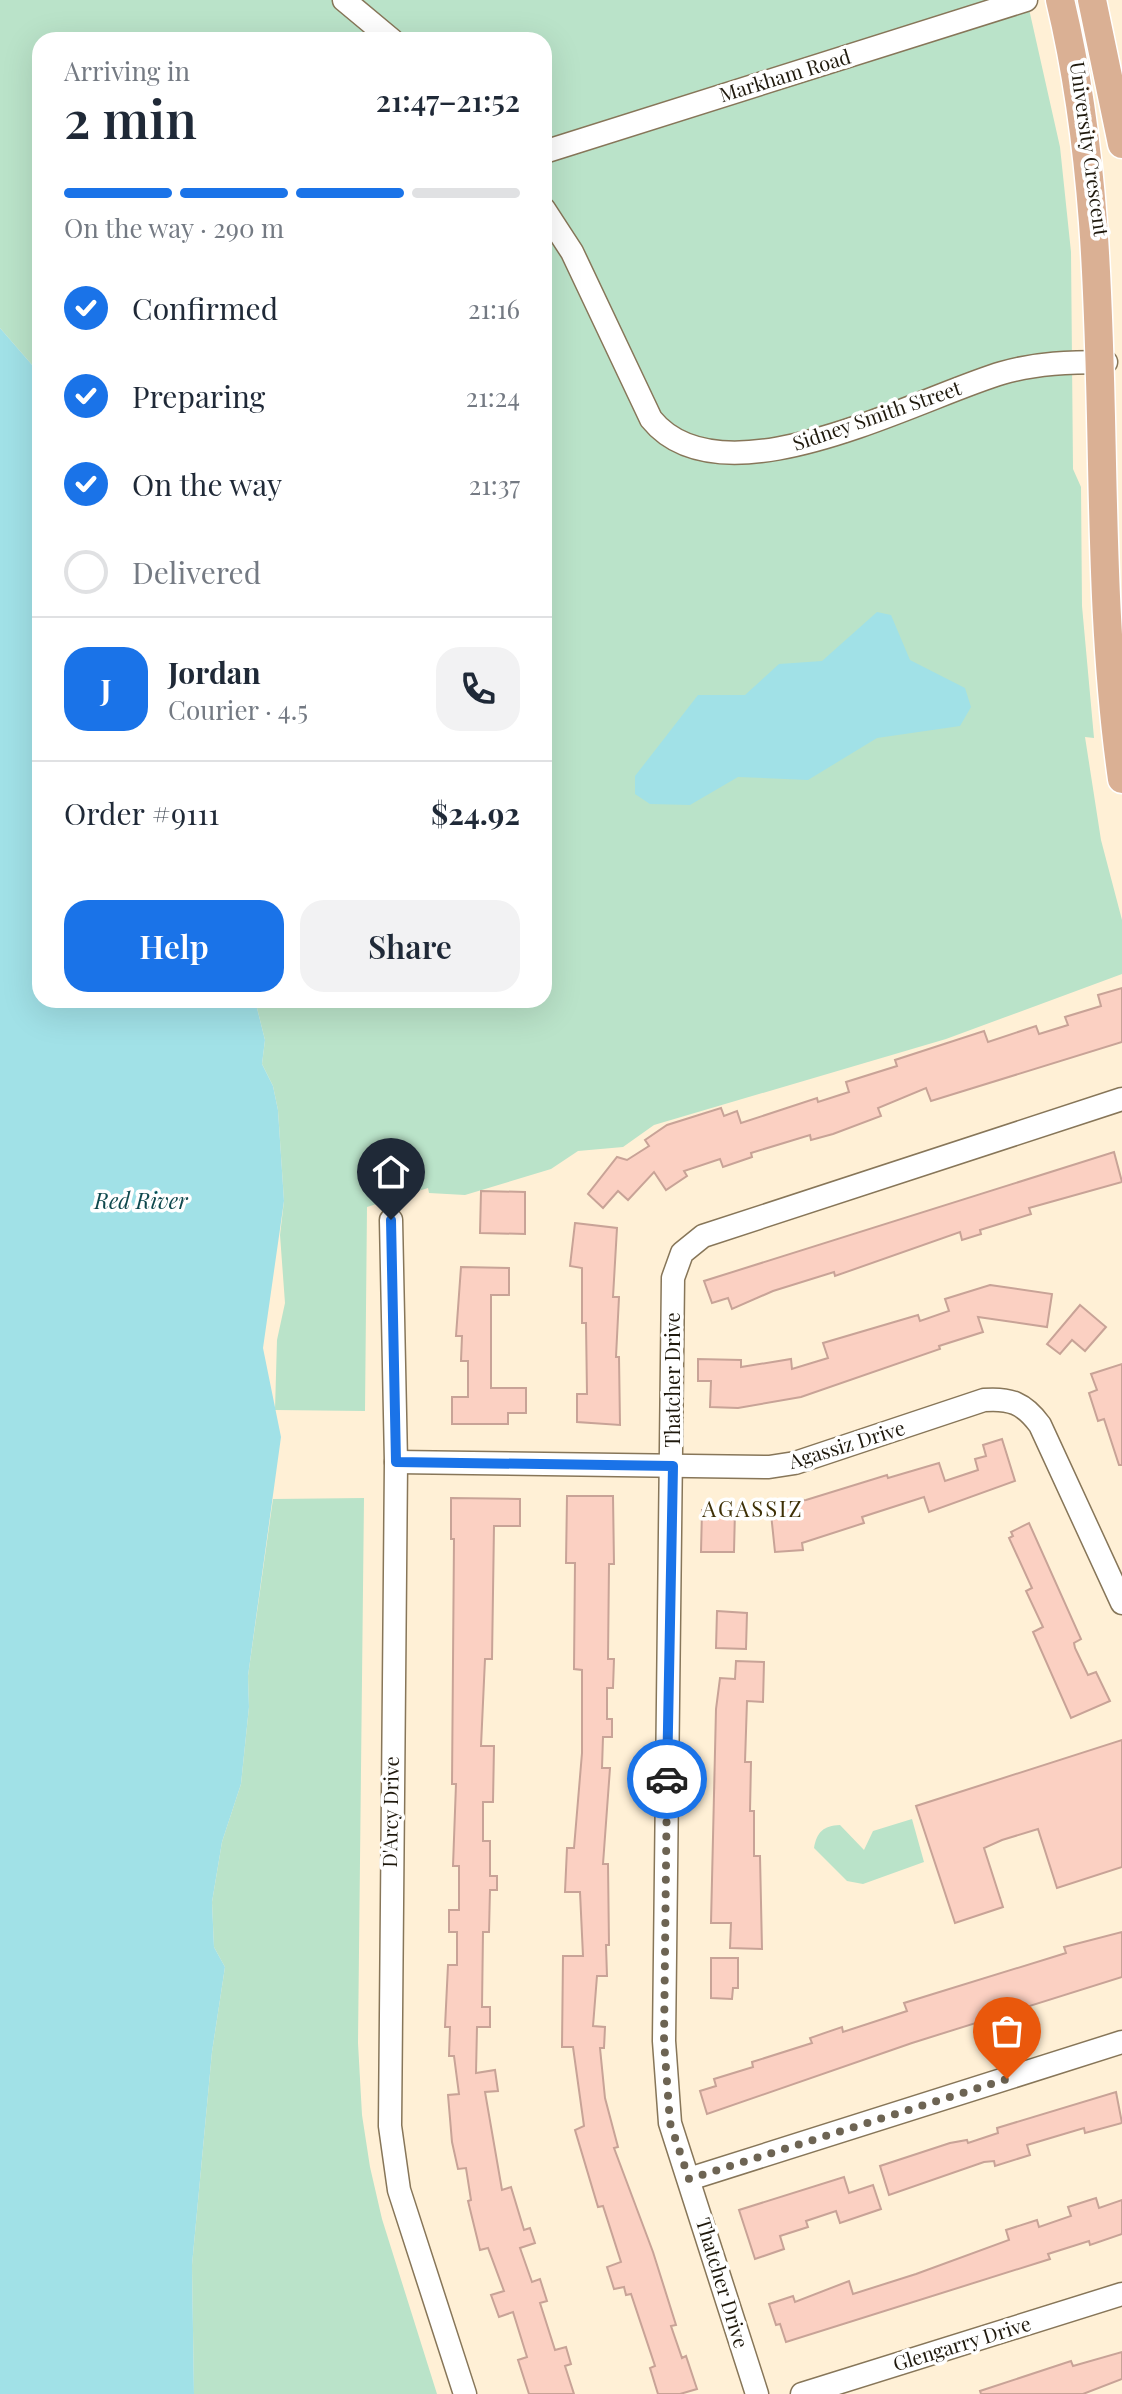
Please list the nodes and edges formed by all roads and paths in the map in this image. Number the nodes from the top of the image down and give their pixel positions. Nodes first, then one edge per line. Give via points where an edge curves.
1 (344, 0) edge
2 (1026, 0) edge
3 (1060, 0) edge
4 (1092, 0) edge
5 (382, 32) edge
6 (1122, 144) edge
7 (552, 149) edge
8 (552, 221) edge
9 (1106, 362) junction
10 (1122, 779) edge
11 (1122, 1099) edge
12 (391, 1220) dead end
13 (396, 1462) junction
14 (673, 1466) junction
15 (1122, 1603) edge
16 (1122, 2042) edge
17 (689, 2179) junction
18 (1122, 2294) edge
19 (465, 2394) edge
20 (757, 2394) edge
21 (802, 2394) edge

1 - 5 street
2 - 7 street, Markham Road
3 - 9 main road, University Crescent via 1093,151 1105,268
4 - 6 main road, University Crescent
8 - 9 street, Sidney Smith Street via 572,252 651,419 669,437 695,447 768,452 1001,373 1056,363
9 - 10 main road, University Crescent via 1108,640
11 - 14 street, Thatcher Drive via 703,1236 682,1253 673,1278
12 - 13 street, D'Arcy Drive
13 - 14 street, Agassiz Drive
13 - 19 street, D'Arcy Drive via 390,2126 399,2190
14 - 15 street, Agassiz Drive via 795,1463 984,1400 1018,1402 1040,1425
14 - 17 street, Thatcher Drive via 664,2041 670,2123
16 - 17 street
17 - 20 street, Thatcher Drive
18 - 21 street, Glengarry Drive

